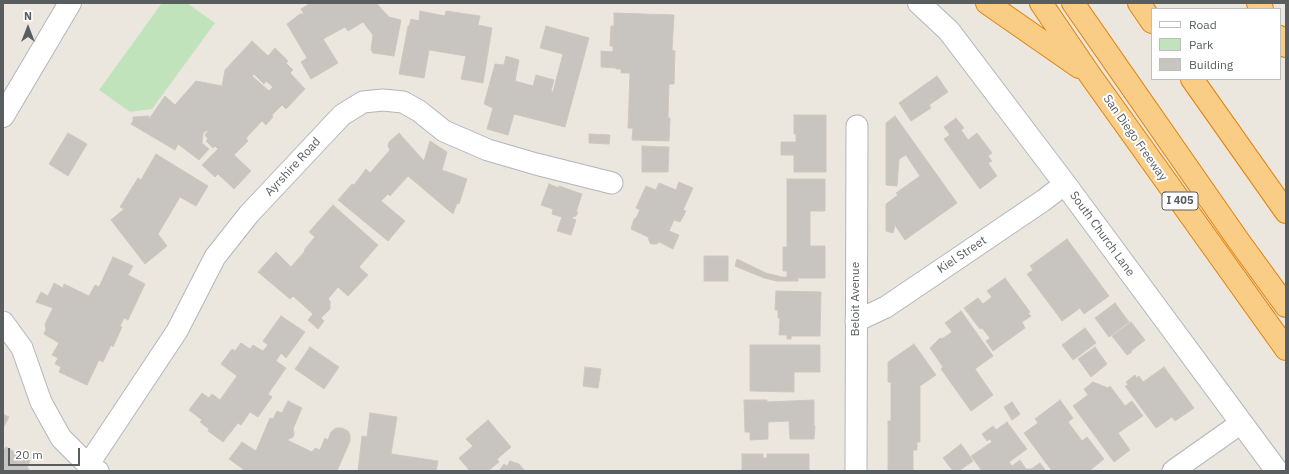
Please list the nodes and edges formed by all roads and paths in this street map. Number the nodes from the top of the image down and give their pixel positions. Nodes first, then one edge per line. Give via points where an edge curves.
1 (70, 3) edge
2 (919, 3) edge
3 (987, 3) edge
4 (1041, 3) edge
5 (1073, 3) edge
6 (1139, 3) edge
7 (1151, 21) edge
8 (1090, 75) junction
9 (1193, 80) edge
10 (3, 116) edge
11 (858, 126) dead end
12 (612, 183) dead end
13 (1065, 184) junction
14 (1286, 212) edge
15 (1286, 306) edge
16 (856, 321) junction
17 (3, 322) edge
18 (1286, 349) edge
19 (1241, 423) junction
20 (93, 468) edge
21 (856, 471) edge
22 (1173, 471) edge
23 (1277, 471) edge

1 - 10 street
2 - 13 street, South Church Lane via 949,31
3 - 8 highway
4 - 8 highway, San Diego Freeway / I 405
5 - 15 highway
6 - 7 highway
8 - 18 highway, San Diego Freeway / I 405
9 - 14 highway
11 - 16 street, Beloit Avenue
12 - 20 street, Ayrshire Road via 488,150 444,131 403,102 364,102 342,114 248,214 215,257 177,331
13 - 16 street, Kiel Street via 886,307
13 - 19 street, South Church Lane
16 - 21 street, Beloit Avenue
17 - 20 street via 22,348 41,402 61,438
19 - 22 street
19 - 23 street, South Church Lane

